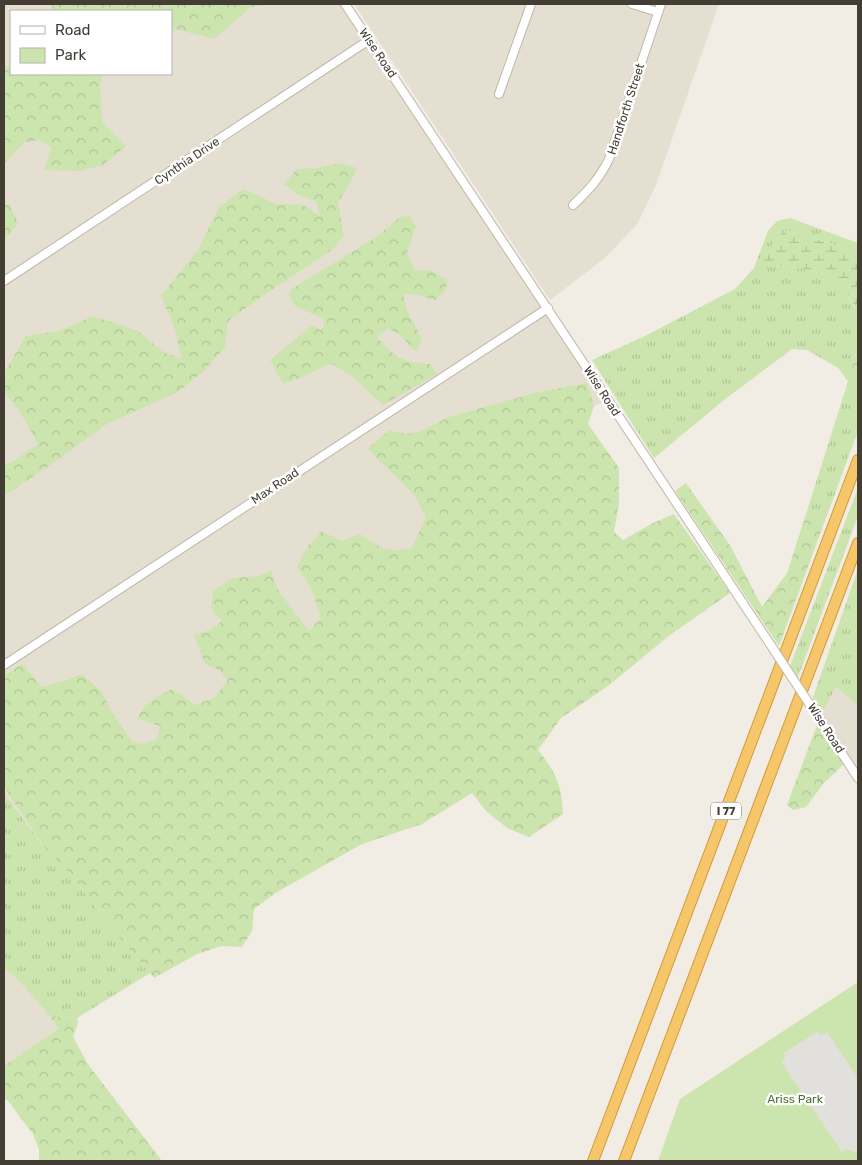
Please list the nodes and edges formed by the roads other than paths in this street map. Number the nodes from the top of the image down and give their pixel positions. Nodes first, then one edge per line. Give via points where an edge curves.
1 (346, 4) edge
2 (531, 4) edge
3 (632, 4) edge
4 (661, 4) edge
5 (658, 12) junction
6 (369, 40) junction
7 (499, 94) dead end
8 (573, 205) dead end
9 (4, 281) edge
10 (548, 308) junction
11 (858, 460) edge
12 (858, 542) edge
13 (4, 665) edge
14 (858, 778) edge
15 (593, 1161) edge
16 (624, 1161) edge

1 - 6 street, Wise Road
2 - 7 street
3 - 5 street
4 - 5 street, Handforth Street
5 - 8 street, Handforth Street via 609,159 602,174
6 - 9 street, Cynthia Drive
6 - 10 street, Wise Road
10 - 13 street, Max Road
10 - 14 street, Wise Road, bridge
11 - 15 highway, I 77
12 - 16 highway, I 77

